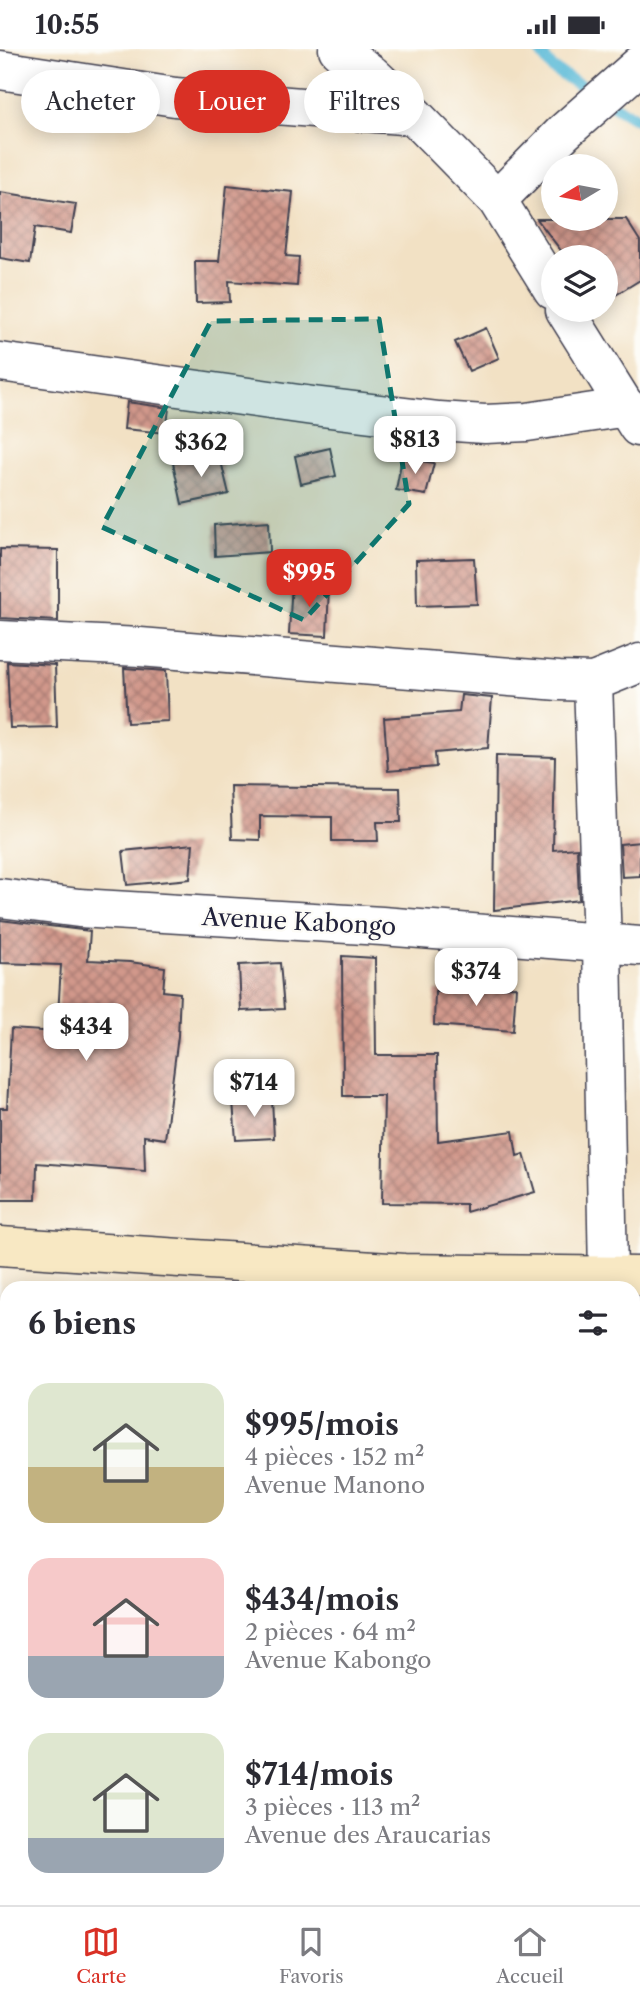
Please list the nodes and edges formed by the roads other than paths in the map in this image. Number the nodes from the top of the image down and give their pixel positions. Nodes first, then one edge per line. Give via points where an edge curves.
1 (338, 49) edge
2 (0, 70) edge
3 (366, 70) edge
4 (631, 74) edge
5 (304, 107) edge
6 (424, 125) edge
7 (496, 200) junction
8 (541, 271) edge
9 (572, 322) edge
10 (0, 362) edge
11 (633, 419) edge
12 (0, 640) edge
13 (640, 663) edge
14 (593, 682) junction
15 (0, 898) edge
16 (602, 944) junction
17 (640, 947) edge
18 (0, 1246) edge
19 (307, 1278) edge
20 (624, 1280) edge

1 - 3 street
2 - 5 street via 175,97
4 - 7 street
6 - 7 street
7 - 8 street
9 - 11 street
10 - 11 street via 439,421
12 - 14 street
13 - 14 street
14 - 16 street
15 - 16 street, Avenue Kabongo via 79,908
16 - 17 street, Avenue Kabongo
16 - 20 street
18 - 19 street
19 - 20 street via 404,1273

